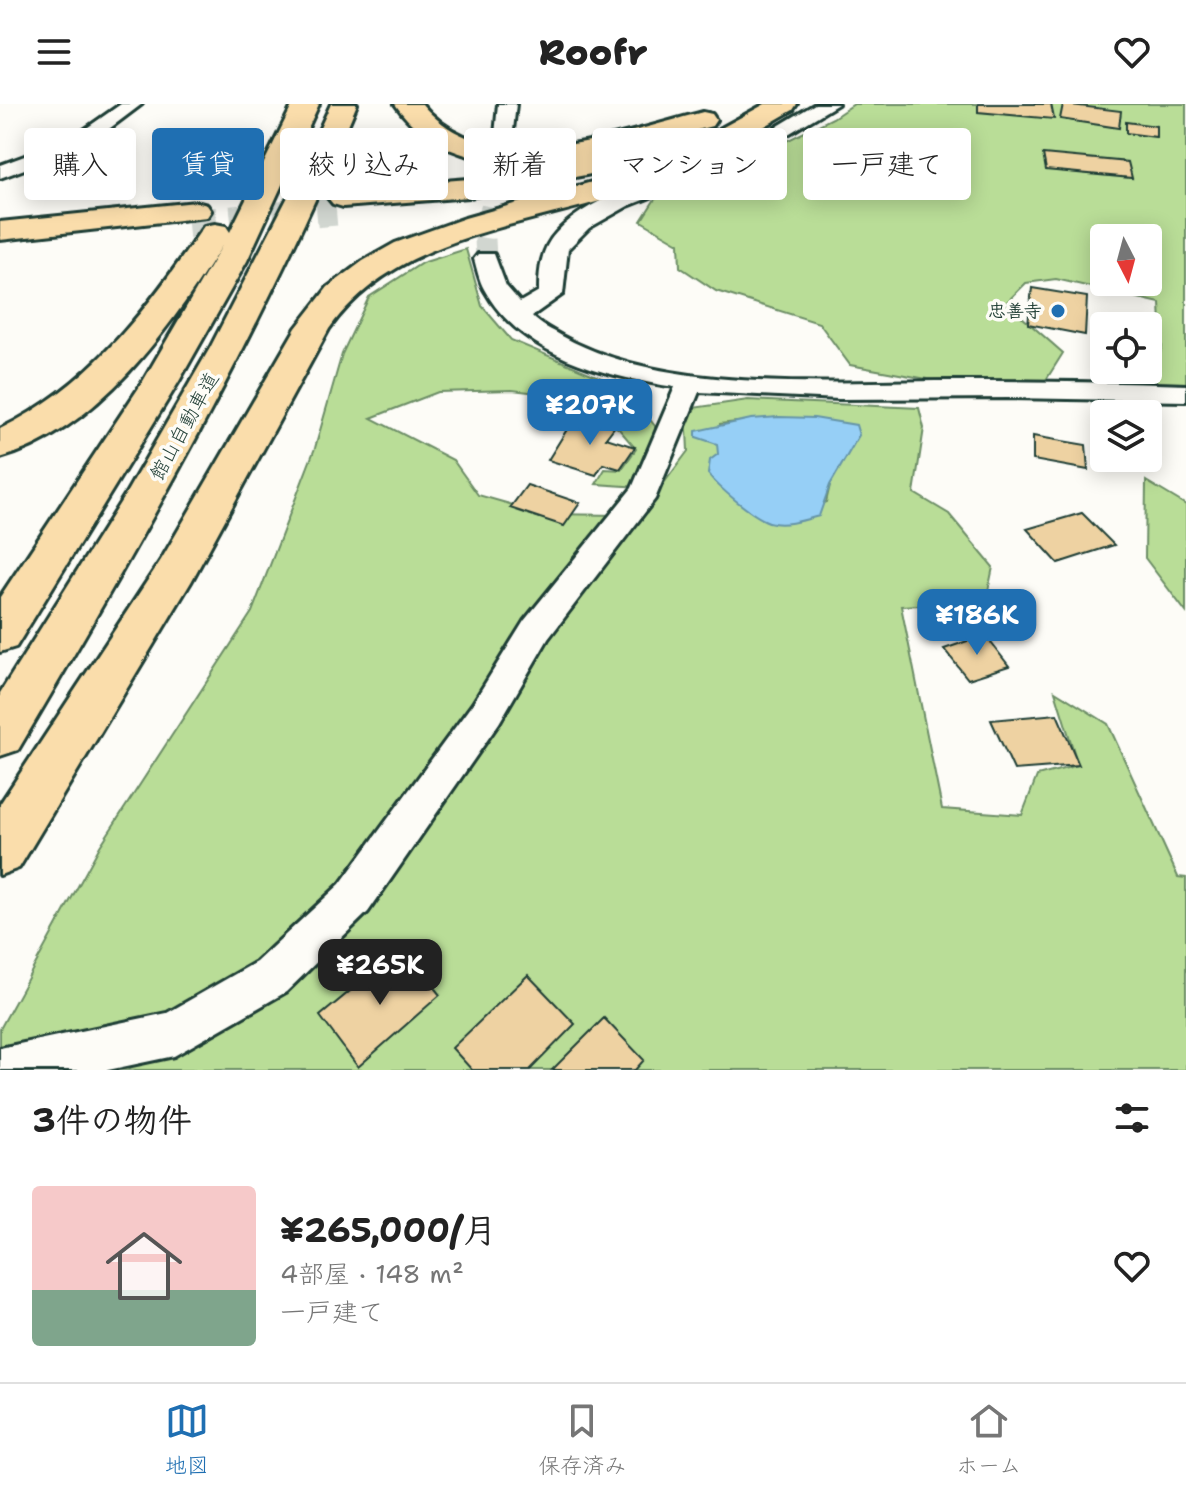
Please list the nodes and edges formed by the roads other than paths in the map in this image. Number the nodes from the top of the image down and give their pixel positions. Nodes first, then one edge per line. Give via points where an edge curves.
1 (133, 104) edge
2 (293, 104) edge
3 (306, 104) edge
4 (344, 104) edge
5 (408, 104) edge
6 (507, 104) edge
7 (784, 104) edge
8 (829, 104) edge
9 (714, 124) junction
10 (505, 128) tunnel mouth
11 (0, 172) edge
12 (339, 205) tunnel mouth
13 (0, 231) edge
14 (0, 243) edge
15 (486, 259) tunnel mouth
16 (516, 315) junction
17 (690, 382) junction
18 (1186, 393) edge
19 (0, 445) edge
20 (0, 634) edge
21 (0, 735) edge
22 (0, 850) edge
23 (2, 1070) edge

1 - 11 street via 78,143
2 - 19 highway via 198,259 126,356 84,396
3 - 20 highway, 館山自動車道 via 231,261
4 - 21 highway, 館山自動車道 via 276,253 193,412
5 - 9 highway via 438,135 470,147 523,154 605,148
6 - 10 street
7 - 9 highway
8 - 16 street via 730,159 620,202 575,229 552,258 551,294
9 - 12 highway via 609,172 528,190 460,200
9 - 22 highway via 662,170 416,244 341,292 313,328 176,571
13 - 14 highway via 192,217
15 - 16 street via 495,287
16 - 17 street via 583,357
17 - 18 street via 732,389
17 - 23 street via 645,492 536,630 486,713 354,898 271,977 174,1034

